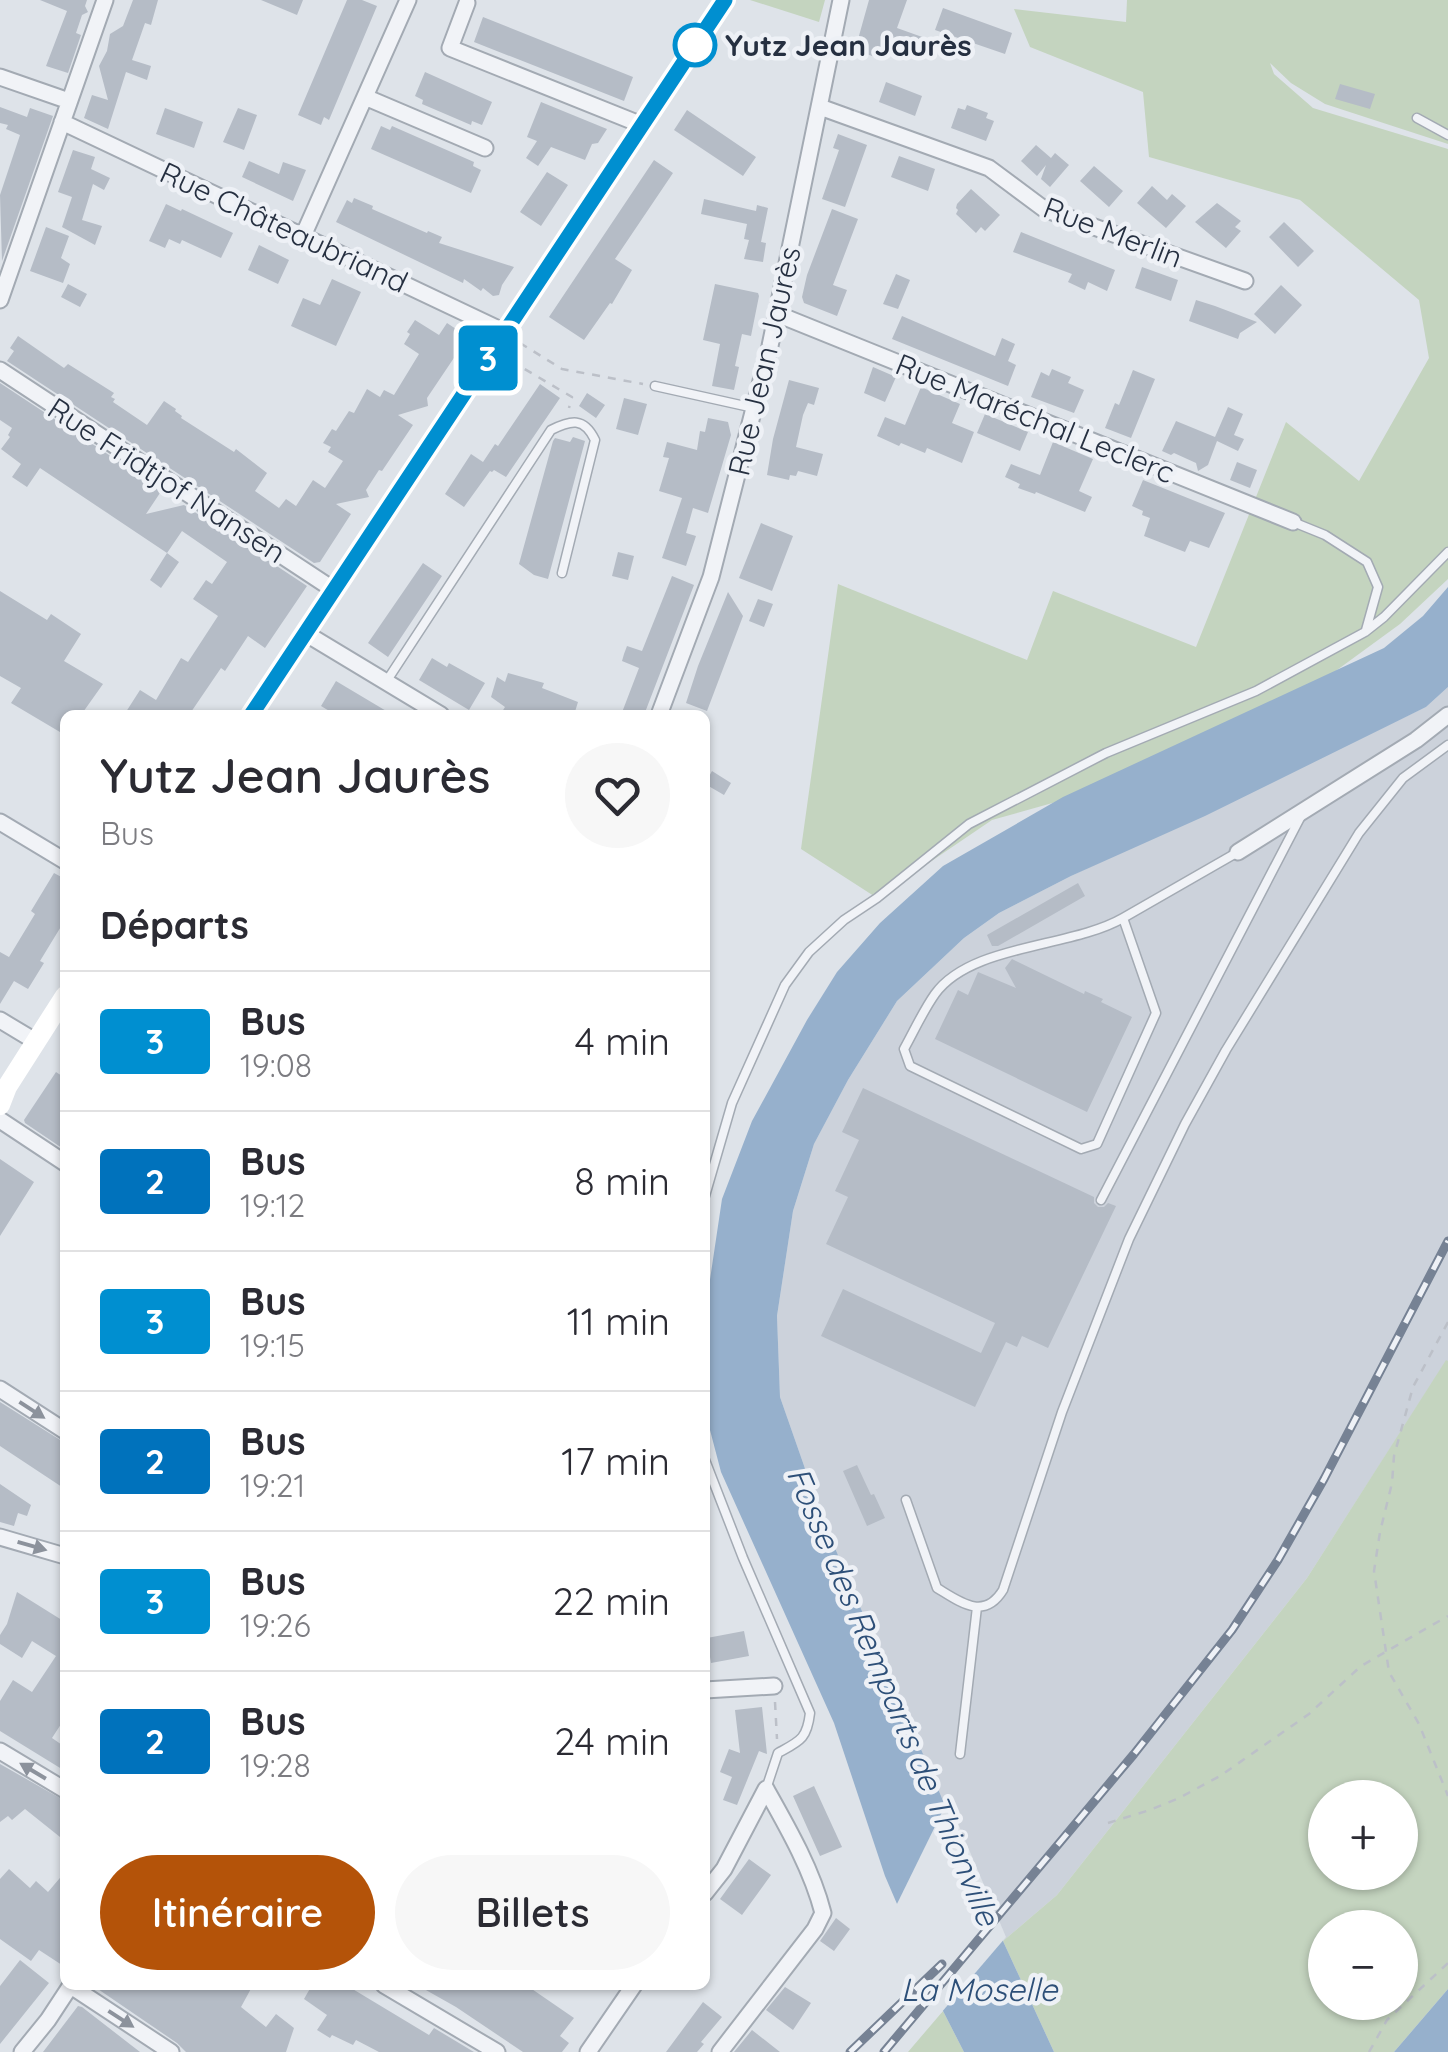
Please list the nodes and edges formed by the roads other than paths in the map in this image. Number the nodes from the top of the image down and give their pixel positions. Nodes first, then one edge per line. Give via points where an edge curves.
1 (105, 0) edge
2 (408, 0) edge
3 (725, 0) edge
4 (840, 0) edge
5 (468, 3) dead end
6 (0, 77) edge
7 (365, 96) junction
8 (69, 102) junction
9 (820, 107) junction
10 (1417, 118) dead end
11 (62, 122) junction
12 (642, 125) junction
13 (1448, 135) edge
14 (485, 148) dead end
15 (303, 236) junction
16 (1245, 281) dead end
17 (0, 300) edge
18 (777, 314) junction
19 (500, 340) junction
20 (0, 370) edge
21 (654, 386) road end
22 (754, 408) junction
23 (1294, 522) joint
24 (1448, 552) edge
25 (562, 573) dead end
26 (334, 590) junction
27 (1365, 632) junction
28 (305, 633) junction
29 (386, 682) junction
30 (254, 710) edge
31 (434, 710) edge
32 (661, 710) edge
33 (1448, 715) edge
34 (1448, 745) edge
35 (1304, 810) junction
36 (0, 822) edge
37 (1238, 852) joint
38 (60, 858) edge
39 (1123, 918) junction
40 (60, 1004) edge
41 (0, 1020) edge
42 (35, 1041) junction
43 (0, 1106) edge
44 (0, 1120) edge
45 (60, 1161) edge
46 (710, 1179) edge
47 (1101, 1200) dead end
48 (0, 1389) edge
49 (60, 1428) edge
50 (710, 1473) edge
51 (906, 1500) dead end
52 (0, 1537) edge
53 (60, 1555) edge
54 (977, 1607) junction
55 (774, 1686) road end
56 (710, 1690) edge
57 (0, 1751) edge
58 (960, 1754) dead end
59 (60, 1787) edge
60 (766, 1789) junction
61 (710, 1887) edge
62 (68, 1990) edge
63 (78, 1990) edge
64 (392, 1990) edge
65 (631, 1990) edge
66 (22, 2052) edge
67 (171, 2052) edge
68 (497, 2052) edge
69 (588, 2052) edge
70 (720, 2052) edge

1 - 8 street
2 - 7 street
3 - 12 main road
4 - 9 street, Rue Jean Jaurès
5 - 12 street via 450,48
6 - 8 street
7 - 14 street
7 - 15 street
8 - 11 street
9 - 16 street, Rue Merlin via 988,168 1044,209
9 - 18 street, Rue Jean Jaurès
10 - 13 lane
11 - 15 street, Rue Châteaubriand
11 - 17 street
12 - 19 main road
15 - 19 street, Rue Châteaubriand
18 - 22 street, Rue Jean Jaurès
18 - 23 street, Rue Maréchal Leclerc
19 - 26 main road
20 - 26 street, Rue Fridtjof Nansen
21 - 22 lane
22 - 32 street, Rue Jean Jaurès via 711,577
23 - 27 lane via 1366,562 1378,587
24 - 27 lane
25 - 29 lane via 595,440 580,423 550,430
26 - 28 main road
27 - 46 lane via 1256,692 1106,753 969,824 844,920 785,985 732,1104
28 - 29 street
28 - 30 main road
29 - 31 street
33 - 35 street
34 - 54 lane via 1403,778 1360,833 1184,1124 1129,1239 1003,1590 990,1605
35 - 37 street
35 - 47 lane
36 - 38 street
37 - 39 lane
39 - 39 lane via 964,968 937,991 904,1049 910,1066 1081,1149 1097,1144 1156,1014
40 - 42 main road
41 - 42 street
42 - 43 main road
44 - 45 street
48 -> 49 street
50 - 60 lane via 810,1713 808,1732 778,1753
51 - 54 lane via 936,1588
52 -> 53 street
54 - 58 lane
55 - 56 street
59 -> 57 street
60 - 61 street
60 - 70 street via 823,1913
62 - 66 street
63 -> 67 street
64 - 68 street
65 - 69 street

